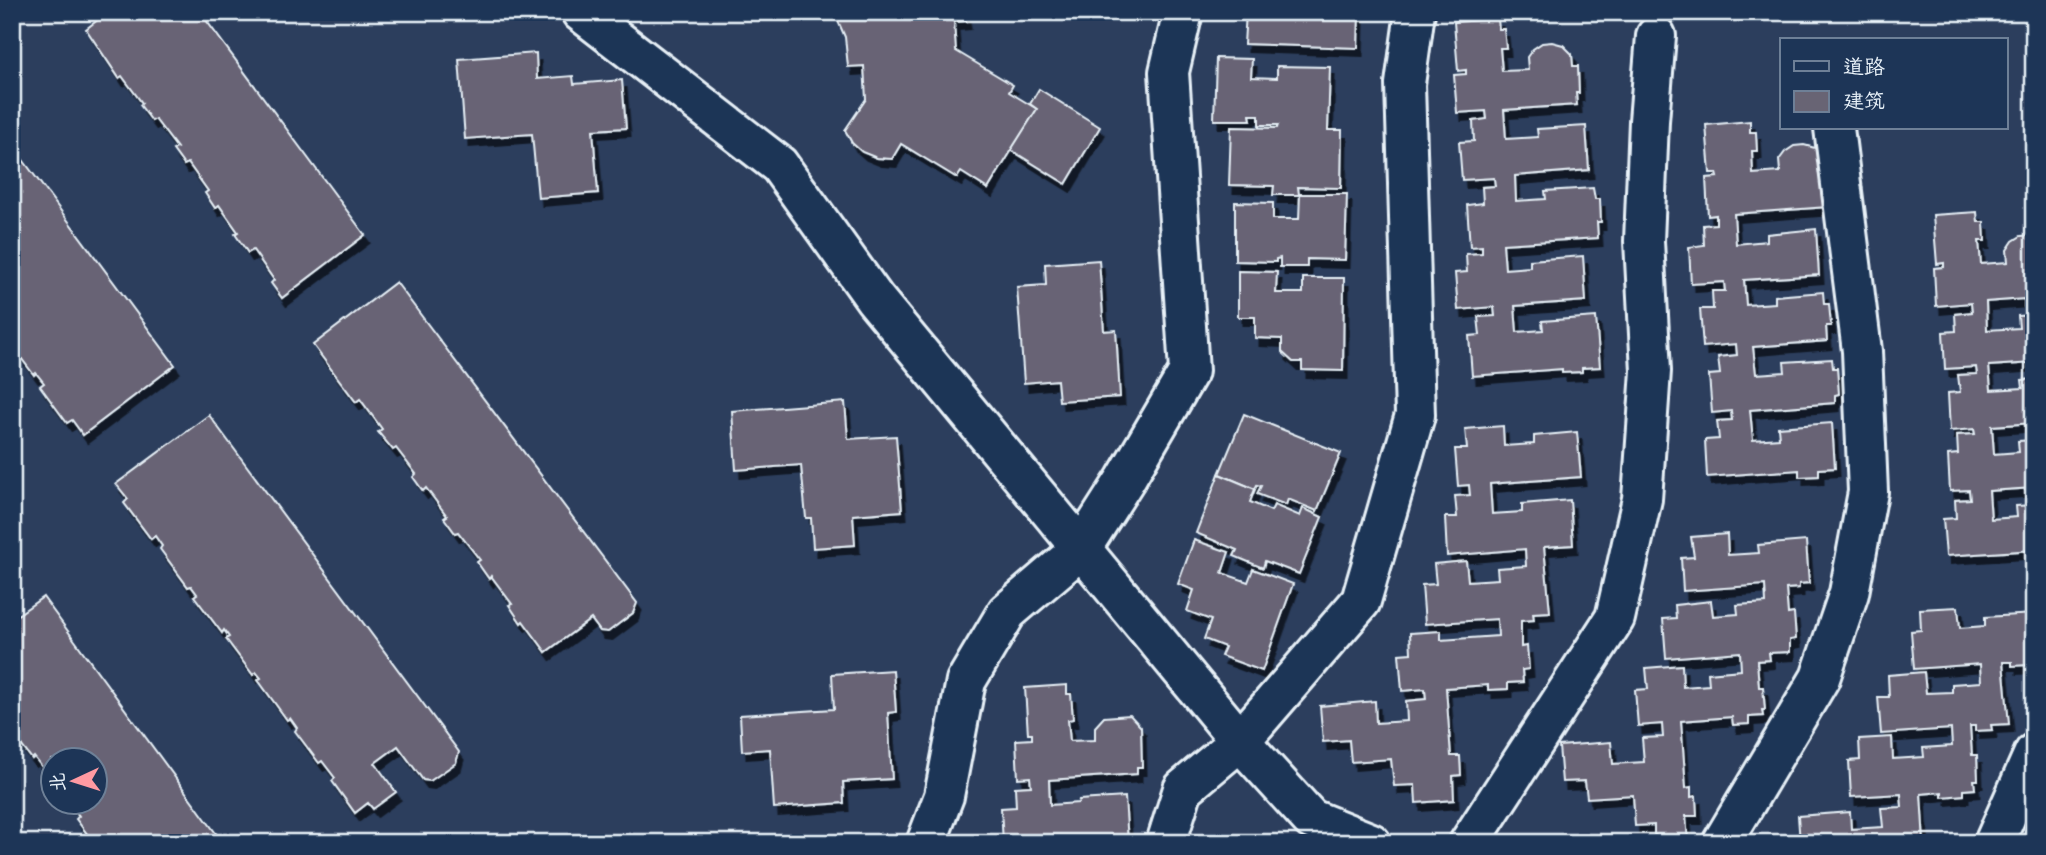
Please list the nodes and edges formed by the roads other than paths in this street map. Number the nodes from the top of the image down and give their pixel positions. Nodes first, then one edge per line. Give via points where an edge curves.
1 (582, 12) edge
2 (1184, 12) edge
3 (1415, 12) edge
4 (1656, 36) dead end
5 (1834, 130) edge
6 (1081, 549) junction
7 (1240, 741) junction
8 (2034, 753) edge
9 (926, 843) edge
10 (1166, 843) edge
11 (1371, 843) edge
12 (1469, 843) edge
13 (1722, 843) edge
14 (1994, 843) edge

1 - 6 lane via 779,165 875,299
2 - 6 lane via 1169,72 1189,371
3 - 7 lane via 1405,84 1415,415 1362,601
4 - 12 lane via 1644,241 1651,371 1642,499 1615,618
5 - 13 lane via 1862,351 1868,492 1849,593 1820,678
6 - 7 lane
6 - 9 lane via 1007,612 965,681 944,796
7 - 10 lane via 1182,789
7 - 11 lane via 1311,819
8 - 14 lane

